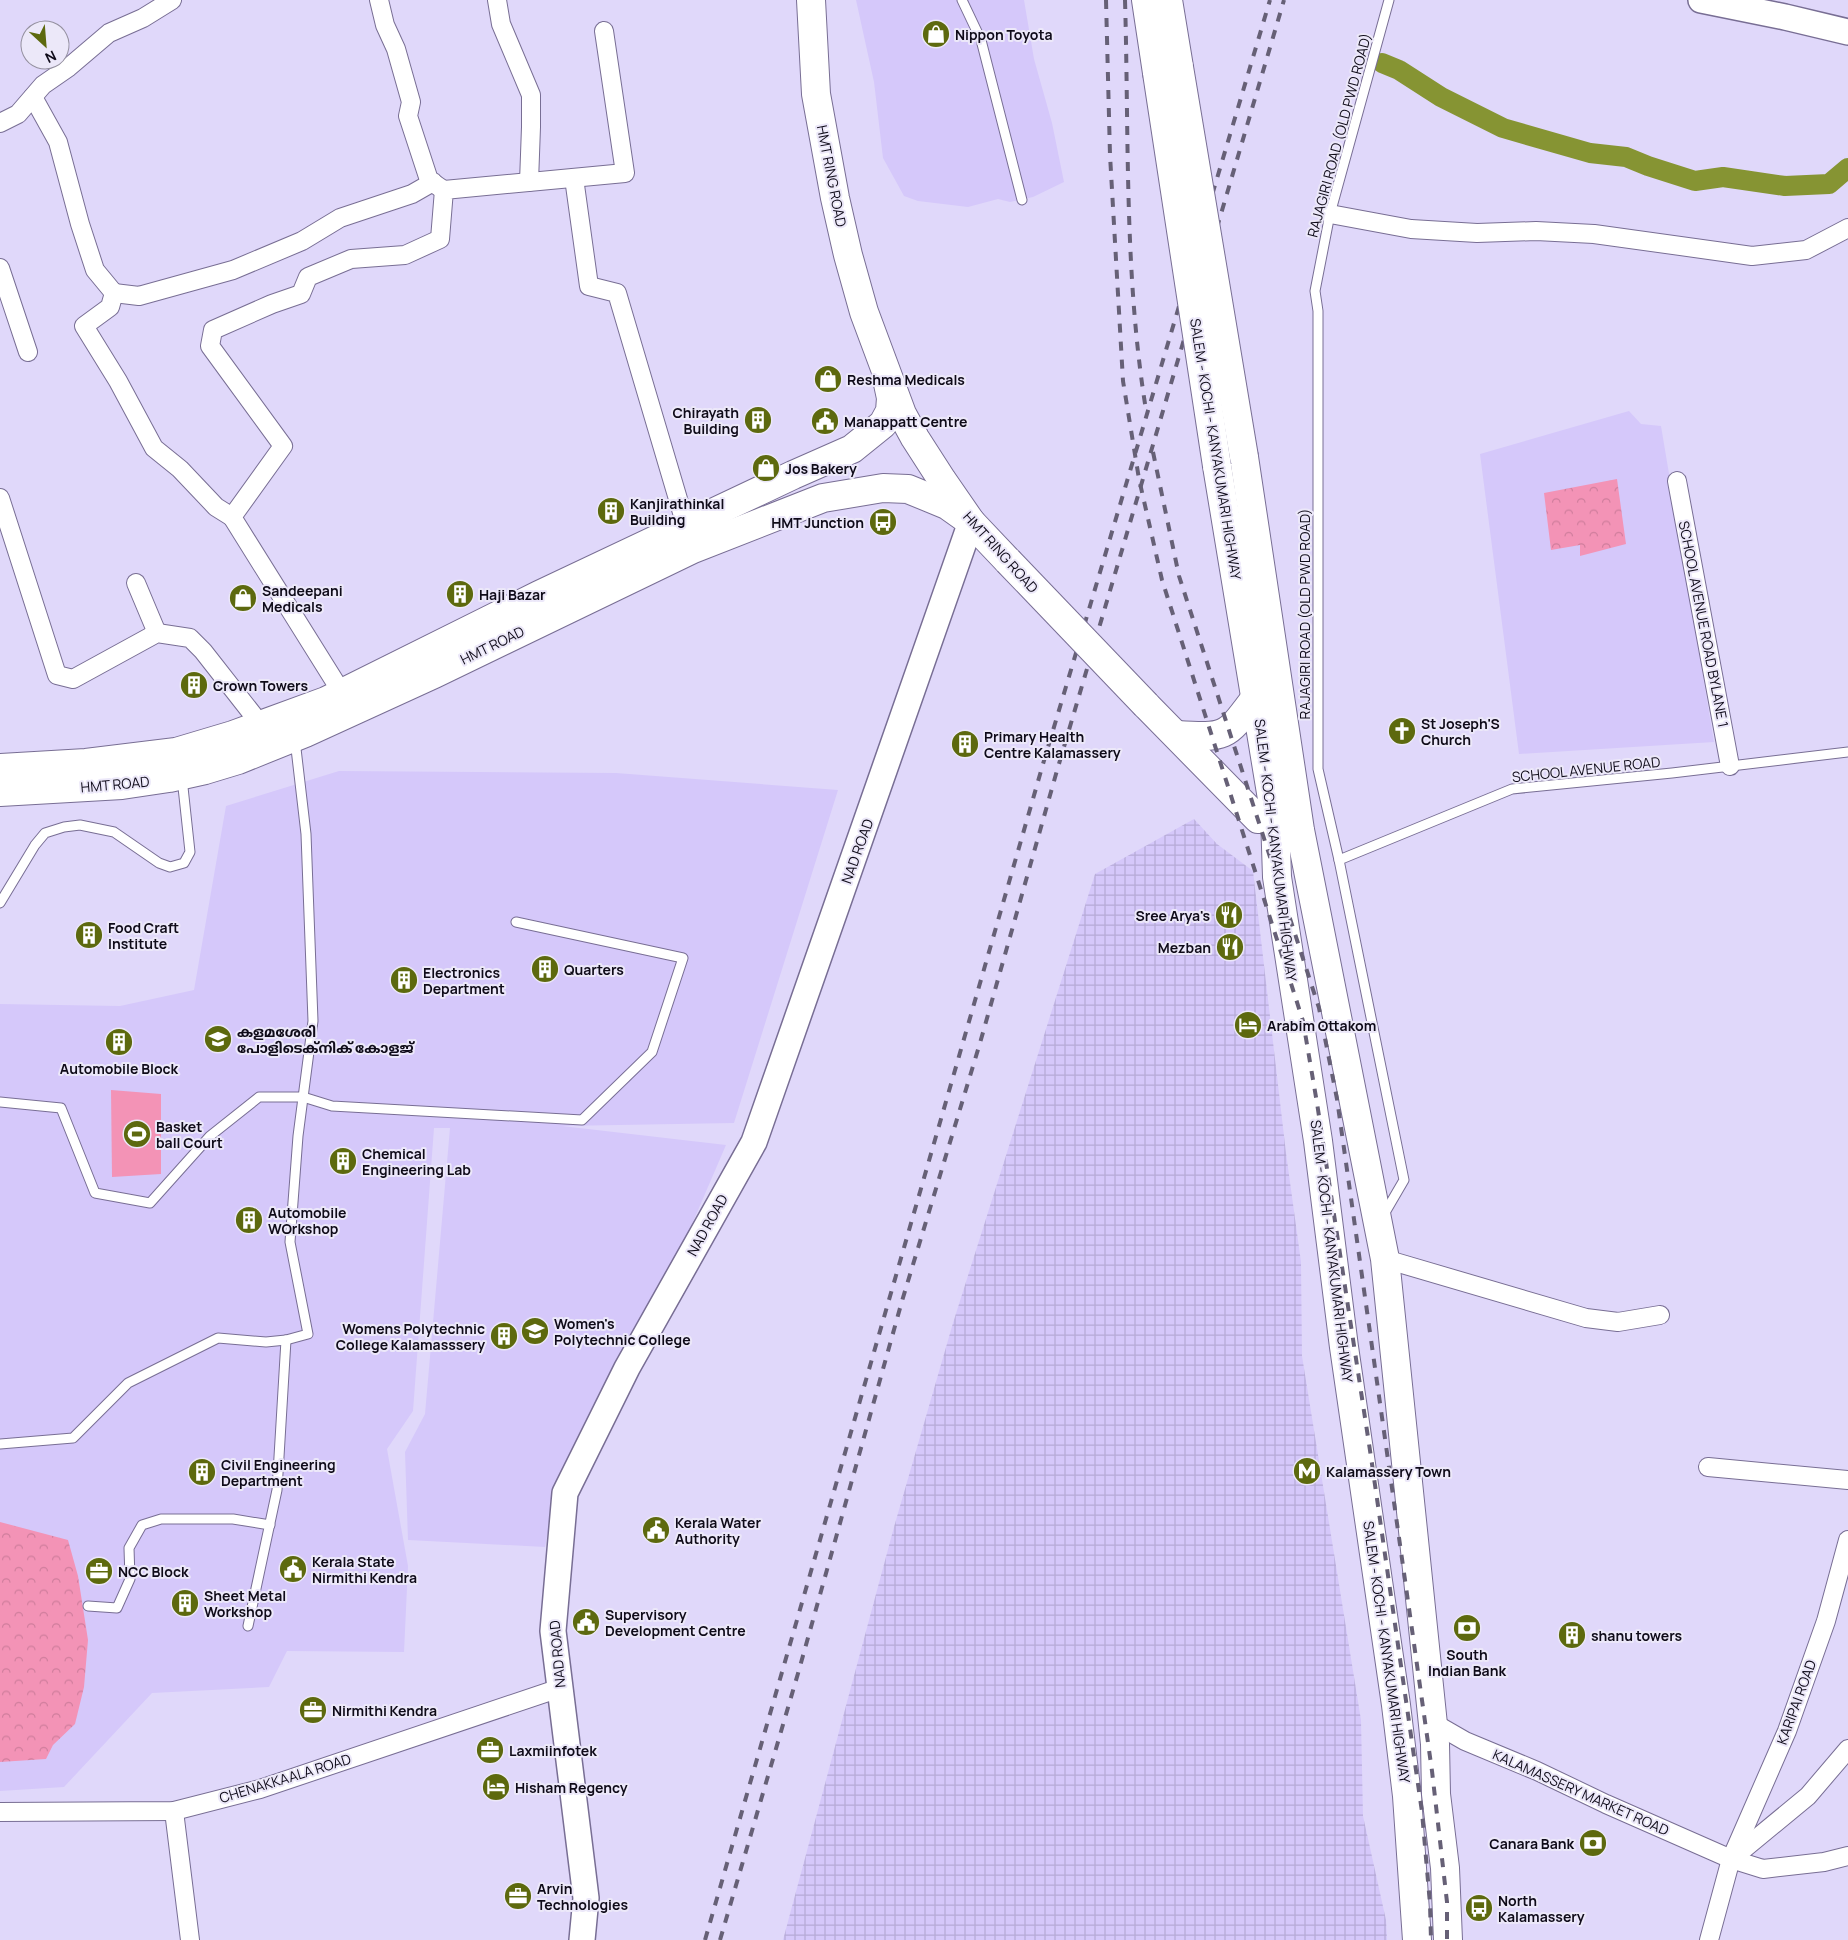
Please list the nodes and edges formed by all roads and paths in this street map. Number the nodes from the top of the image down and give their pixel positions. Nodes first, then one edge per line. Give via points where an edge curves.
1 (172, 0) edge
2 (379, 0) edge
3 (497, 0) edge
4 (811, 0) edge
5 (962, 0) edge
6 (1146, 0) edge
7 (1168, 0) edge
8 (1389, 0) edge
9 (1700, 0) edge
10 (604, 31) dead end
11 (1848, 32) edge
12 (1168, 70) junction
13 (33, 96) junction
14 (0, 123) edge
15 (574, 178) junction
16 (529, 182) junction
17 (438, 186) junction
18 (1022, 200) dead end
19 (1330, 214) junction
20 (1848, 228) edge
21 (0, 268) edge
22 (114, 293) junction
23 (28, 352) dead end
24 (885, 370) junction
25 (1677, 481) dead end
26 (0, 498) edge
27 (232, 517) junction
28 (971, 522) junction
29 (686, 526) junction
30 (136, 583) dead end
31 (157, 633) junction
32 (342, 693) junction
33 (1256, 697) junction
34 (261, 725) junction
35 (1177, 735) junction
36 (294, 737) junction
37 (1848, 752) edge
38 (1266, 756) junction
39 (1730, 766) junction
40 (0, 768) edge
41 (1291, 771) junction
42 (182, 776) junction
43 (0, 792) edge
44 (1275, 817) junction
45 (1339, 860) junction
46 (0, 903) edge
47 (516, 922) dead end
48 (303, 1097) junction
49 (0, 1102) edge
50 (1379, 1223) junction
51 (1385, 1259) junction
52 (1660, 1315) dead end
53 (286, 1340) junction
54 (0, 1444) edge
55 (1708, 1467) dead end
56 (1848, 1480) edge
57 (270, 1525) junction
58 (1848, 1540) edge
59 (88, 1606) dead end
60 (248, 1626) dead end
61 (560, 1688) junction
62 (1432, 1722) junction
63 (1848, 1749) edge
64 (174, 1810) junction
65 (0, 1812) edge
66 (1848, 1856) edge
67 (1731, 1859) junction
68 (190, 1940) edge
69 (582, 1940) edge
70 (1417, 1940) edge
71 (1448, 1940) edge
72 (1708, 1940) edge

1 - 13 street via 109,33
2 - 17 street via 411,102 408,116 429,180
3 - 16 street via 501,24 530,95
4 - 24 main road, HMT RING ROAD via 816,94 835,198 864,312
5 - 18 lane via 981,40
6 - 12 main road, SALEM - KOCHI - KANYAKUMARI HIGHWAY
7 - 12 main road, SALEM - KOCHI - KANYAKUMARI HIGHWAY
8 - 19 lane, RAJAGIRI ROAD (OLD PWD ROAD)
9 - 11 street
10 - 15 street via 625,173
12 - 33 main road, SALEM - KOCHI - KANYAKUMARI HIGHWAY, bridge via 1217,466
12 - 41 main road, SALEM - KOCHI - KANYAKUMARI HIGHWAY, bridge via 1244,457
13 - 14 street via 18,114
13 - 22 street via 58,142 95,270
15 - 16 street
15 - 29 street via 589,286 617,292
16 - 17 street
17 - 22 street via 340,218 302,241 233,270 139,296
17 - 27 street via 440,239 405,255 351,259 308,277 301,294 213,330 210,346 283,446
19 - 20 street via 1411,229 1594,234 1752,256 1806,250
19 - 45 lane, RAJAGIRI ROAD (OLD PWD ROAD) via 1315,291 1318,311 1318,768
21 - 23 street
22 - 27 street via 110,307 84,326 154,448 180,468 216,507
24 - 28 main road, HMT RING ROAD via 915,438
24 - 29 main road, HMT ROAD via 891,398 890,411 883,424 852,449 792,474
25 - 39 street, SCHOOL AVENUE ROAD BYLANE 1
26 - 31 street via 57,675 73,679
27 - 32 street
28 - 35 main road, HMT RING ROAD, bridge
28 - 36 main road, HMT ROAD via 947,505 908,489 883,488 824,498 693,549 434,674
28 - 61 street, NAD ROAD via 754,1142 627,1368 565,1493 553,1631
29 - 32 main road, HMT ROAD
30 - 31 street
31 - 34 street via 190,638
32 - 34 main road, HMT ROAD
33 - 35 main road via 1227,732 1213,736
33 - 38 main road, SALEM - KOCHI - KANYAKUMARI HIGHWAY
34 - 40 main road, HMT ROAD via 176,752 86,763
35 - 44 main road, HMT RING ROAD via 1258,819
36 - 42 main road, HMT ROAD via 238,760
36 - 48 lane via 306,834 313,1021
37 - 39 lane, SCHOOL AVENUE ROAD
38 - 41 main road
38 - 44 main road, SALEM - KOCHI - KANYAKUMARI HIGHWAY
39 - 45 lane, SCHOOL AVENUE ROAD via 1512,789
41 - 50 main road, SALEM - KOCHI - KANYAKUMARI HIGHWAY
42 - 43 main road, HMT ROAD via 122,785
42 - 46 lane via 190,852 184,863 170,867 158,863 114,832 80,824 64,827 45,833
44 - 70 main road, SALEM - KOCHI - KANYAKUMARI HIGHWAY via 1277,877 1318,1141 1396,1705 1407,1796
45 - 50 lane, RAJAGIRI ROAD (OLD PWD ROAD) via 1404,1180
47 - 48 lane via 682,958 652,1052 582,1120 332,1106
48 - 49 lane via 259,1097 210,1136 150,1203 95,1193 61,1108
48 - 53 lane via 290,1242 308,1334
50 - 51 main road, SALEM - KOCHI - KANYAKUMARI HIGHWAY
51 - 52 street via 1586,1318 1618,1322
51 - 62 main road, SALEM - KOCHI - KANYAKUMARI HIGHWAY
53 - 54 lane via 266,1342 218,1338 128,1383 73,1438
53 - 57 lane via 277,1490
55 - 56 street
57 - 59 lane via 233,1519 161,1519 142,1525 129,1548 130,1579 117,1608
57 - 60 lane
58 - 67 street, KARIPAI ROAD via 1826,1621 1787,1731
61 - 64 street, CHENAKKAALA ROAD via 260,1789
61 - 69 street, NAD ROAD via 586,1898
62 - 67 street, KALAMASSERY MARKET ROAD via 1465,1742
62 - 71 main road, SALEM - KOCHI - KANYAKUMARI HIGHWAY
63 - 67 street via 1808,1796
64 - 65 street, CHENAKKAALA ROAD
64 - 68 street
66 - 67 street, KALAMASSERY MARKET ROAD via 1763,1869
67 - 72 street, KARIPAI ROAD

